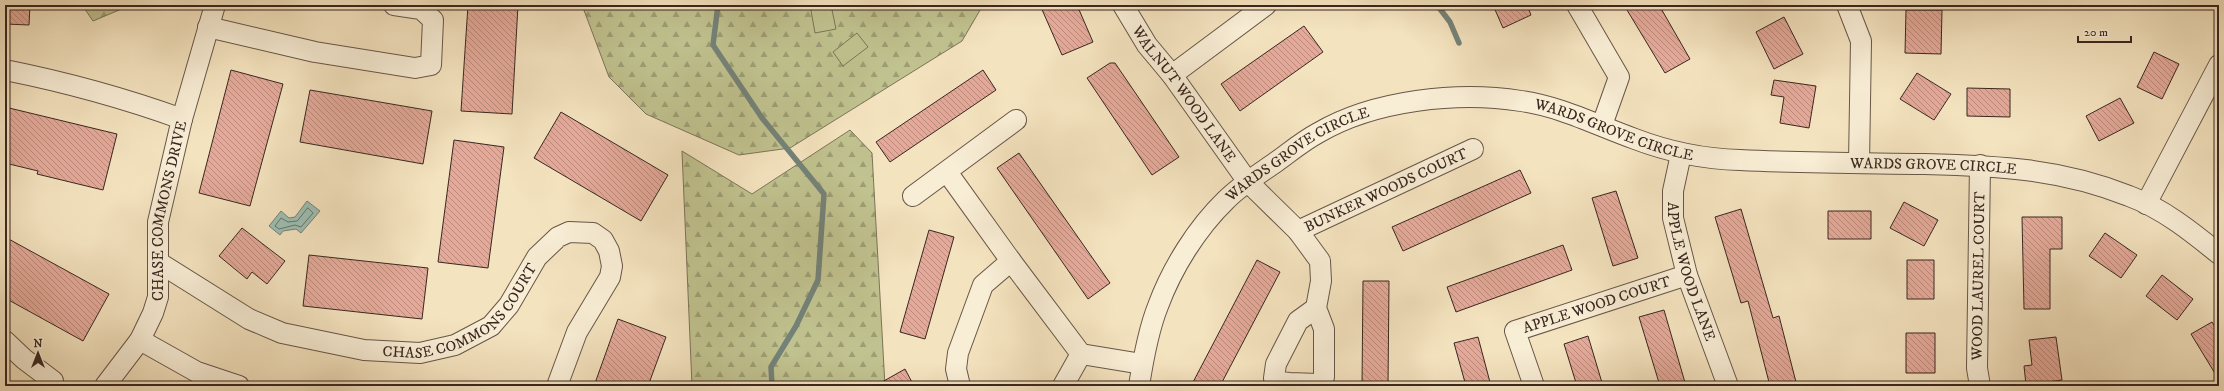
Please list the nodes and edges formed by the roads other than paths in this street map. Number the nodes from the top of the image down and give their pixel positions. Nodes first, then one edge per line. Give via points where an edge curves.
1 (215, 5) edge
2 (394, 5) edge
3 (1123, 5) edge
4 (1266, 5) edge
5 (1577, 5) edge
6 (1847, 5) edge
7 (208, 27) junction
8 (2219, 65) edge
9 (5, 70) edge
10 (1172, 75) junction
11 (182, 119) junction
12 (1016, 120) dead end
13 (1602, 125) junction
14 (1473, 149) dead end
15 (1681, 154) junction
16 (1859, 163) junction
17 (1980, 165) junction
18 (947, 172) junction
19 (1248, 182) junction
20 (913, 196) dead end
21 (2146, 204) junction
22 (1298, 231) junction
23 (2219, 254) edge
24 (1011, 261) junction
25 (158, 262) junction
26 (1687, 274) junction
27 (1316, 308) dead end
28 (140, 340) junction
29 (5, 341) edge
30 (1081, 354) junction
31 (1142, 364) junction
32 (195, 379) edge
33 (53, 382) dead end
34 (102, 385) edge
35 (239, 386) edge
36 (557, 386) edge
37 (960, 386) edge
38 (1063, 386) edge
39 (1139, 386) edge
40 (1534, 386) edge
41 (1728, 386) edge
42 (1980, 386) edge

1 - 7 street, CHASE COMMONS DRIVE
2 - 7 street via 420,9 433,20 431,65 415,68 315,52
3 - 10 street, WALNUT WOOD LANE via 1147,45
4 - 10 street
5 - 13 street via 1619,77
6 - 16 street via 1861,41
7 - 11 street, CHASE COMMONS DRIVE
8 - 21 street
9 - 11 street via 124,100
10 - 19 street, WALNUT WOOD LANE
11 - 25 street, CHASE COMMONS DRIVE via 158,222
12 - 18 street
13 - 15 street, WARDS GROVE CIRCLE via 1634,139
13 - 19 street, WARDS GROVE CIRCLE via 1549,106 1519,100 1464,97 1410,102 1376,110 1319,132
14 - 22 street, BUNKER WOODS COURT
15 - 16 street, WARDS GROVE CIRCLE via 1738,160
15 - 26 street, APPLE WOOD LANE via 1673,191 1673,218
16 - 17 street, WARDS GROVE CIRCLE
17 - 21 street, WARDS GROVE CIRCLE via 2024,168 2060,175 2130,196
17 - 42 street, WOOD LAUREL COURT via 1976,368
18 - 20 street
18 - 24 street
19 - 22 street, WALNUT WOOD LANE
19 - 31 street, WARDS GROVE CIRCLE via 1227,199 1208,220 1183,255 1157,307
21 - 23 street, WARDS GROVE CIRCLE
22 - 27 street, WALNUT WOOD LANE via 1320,261 1321,281
24 - 30 street
24 - 37 street via 983,285 958,353 956,369
25 - 28 street, CHASE COMMONS DRIVE via 158,297
25 - 36 street, CHASE COMMONS COURT via 249,319 282,333 364,350 420,353 455,345 491,326 510,305 537,257 558,237 569,232 593,233 603,240 609,251 612,266 610,277 577,332
26 - 40 street, APPLE WOOD COURT via 1515,331
26 - 41 street, APPLE WOOD LANE
28 - 32 street
28 - 34 street, CHASE COMMONS DRIVE
29 - 33 street
30 - 31 street
30 - 38 street
31 - 39 street, WARDS GROVE CIRCLE
32 - 35 street

